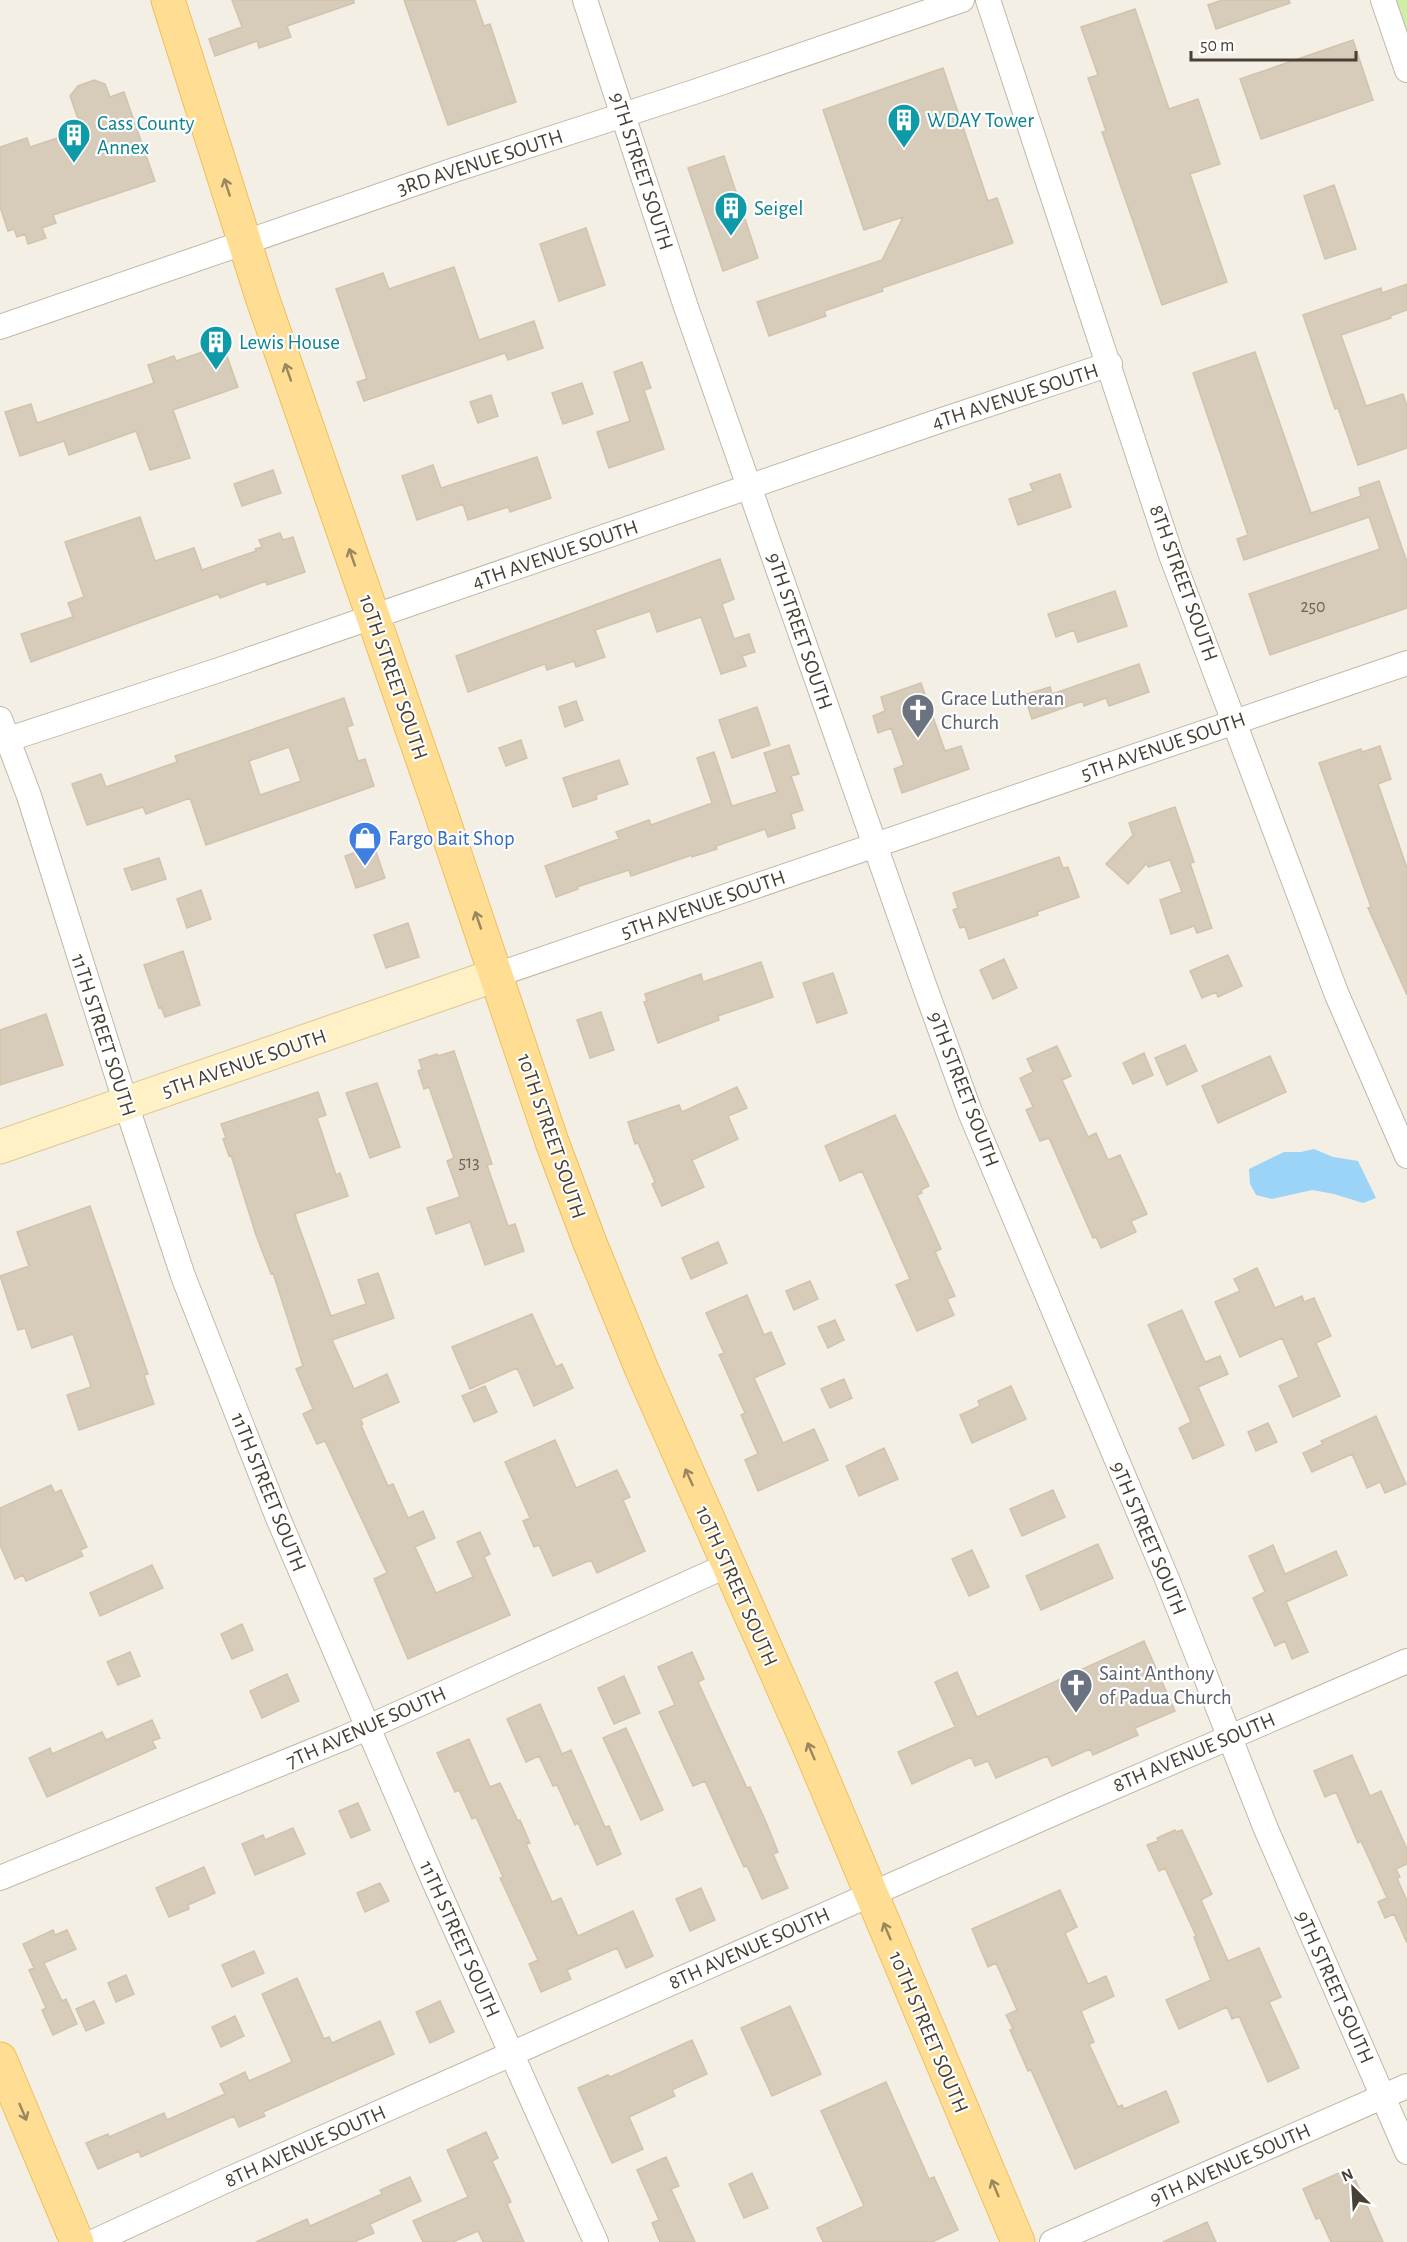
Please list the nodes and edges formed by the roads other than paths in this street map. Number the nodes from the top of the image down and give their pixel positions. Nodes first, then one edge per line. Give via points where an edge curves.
1 (168, 0) edge
2 (585, 0) edge
3 (962, 0) edge
4 (988, 0) edge
5 (1383, 0) edge
6 (1407, 70) edge
7 (624, 115) junction
8 (245, 242) junction
9 (0, 327) edge
10 (1110, 364) junction
11 (749, 487) junction
12 (373, 616) junction
13 (1407, 663) edge
14 (1234, 721) junction
15 (2, 733) edge
16 (875, 844) junction
17 (496, 975) junction
18 (126, 1104) junction
19 (0, 1147) edge
20 (1407, 1156) edge
21 (728, 1565) junction
22 (1407, 1660) edge
23 (368, 1727) junction
24 (1230, 1737) junction
25 (0, 1878) edge
26 (871, 1894) junction
27 (512, 2054) junction
28 (0, 2059) edge
29 (1407, 2086) edge
30 (1383, 2096) junction
31 (1407, 2152) edge
32 (77, 2242) edge
33 (93, 2242) edge
34 (596, 2242) edge
35 (1018, 2242) edge
36 (1052, 2242) edge

8 -> 1 main road, 10TH STREET SOUTH
2 - 7 street, 9TH STREET SOUTH
3 - 7 street, 3RD AVENUE SOUTH
4 - 10 street, 8TH STREET SOUTH
5 - 6 street
7 - 8 street, 3RD AVENUE SOUTH
7 - 11 street, 9TH STREET SOUTH
8 - 9 street, 3RD AVENUE SOUTH
12 -> 8 main road, 10TH STREET SOUTH
10 - 11 street, 4TH AVENUE SOUTH
10 - 14 street, 8TH STREET SOUTH via 1171,555
11 - 12 street, 4TH AVENUE SOUTH
11 - 16 street, 9TH STREET SOUTH
12 - 15 street, 4TH AVENUE SOUTH
17 -> 12 main road, 10TH STREET SOUTH
13 - 14 street, 5TH AVENUE SOUTH
14 - 16 street, 5TH AVENUE SOUTH
14 - 20 street, 8TH STREET SOUTH via 1337,995
15 - 18 street, 11TH STREET SOUTH via 29,796
16 - 17 street, 5TH AVENUE SOUTH
16 - 24 street, 9TH STREET SOUTH via 970,1112
17 - 18 street, 5TH AVENUE SOUTH
21 -> 17 main road, 10TH STREET SOUTH via 590,1242
18 - 19 street, 5TH AVENUE SOUTH
18 - 23 street, 11TH STREET SOUTH via 183,1276 278,1518
21 - 23 street, 7TH AVENUE SOUTH
26 -> 21 main road, 10TH STREET SOUTH
22 - 24 street, 8TH AVENUE SOUTH
23 - 25 street, 7TH AVENUE SOUTH
23 - 27 street, 11TH STREET SOUTH
24 - 26 street, 8TH AVENUE SOUTH
24 - 30 street, 9TH STREET SOUTH
26 - 27 street, 8TH AVENUE SOUTH
35 -> 26 main road, 10TH STREET SOUTH
27 - 33 street, 8TH AVENUE SOUTH
27 - 34 street, 11TH STREET SOUTH
28 -> 32 main road
29 - 30 street, 9TH AVENUE SOUTH
30 - 31 street, 9TH STREET SOUTH
30 - 36 street, 9TH AVENUE SOUTH

